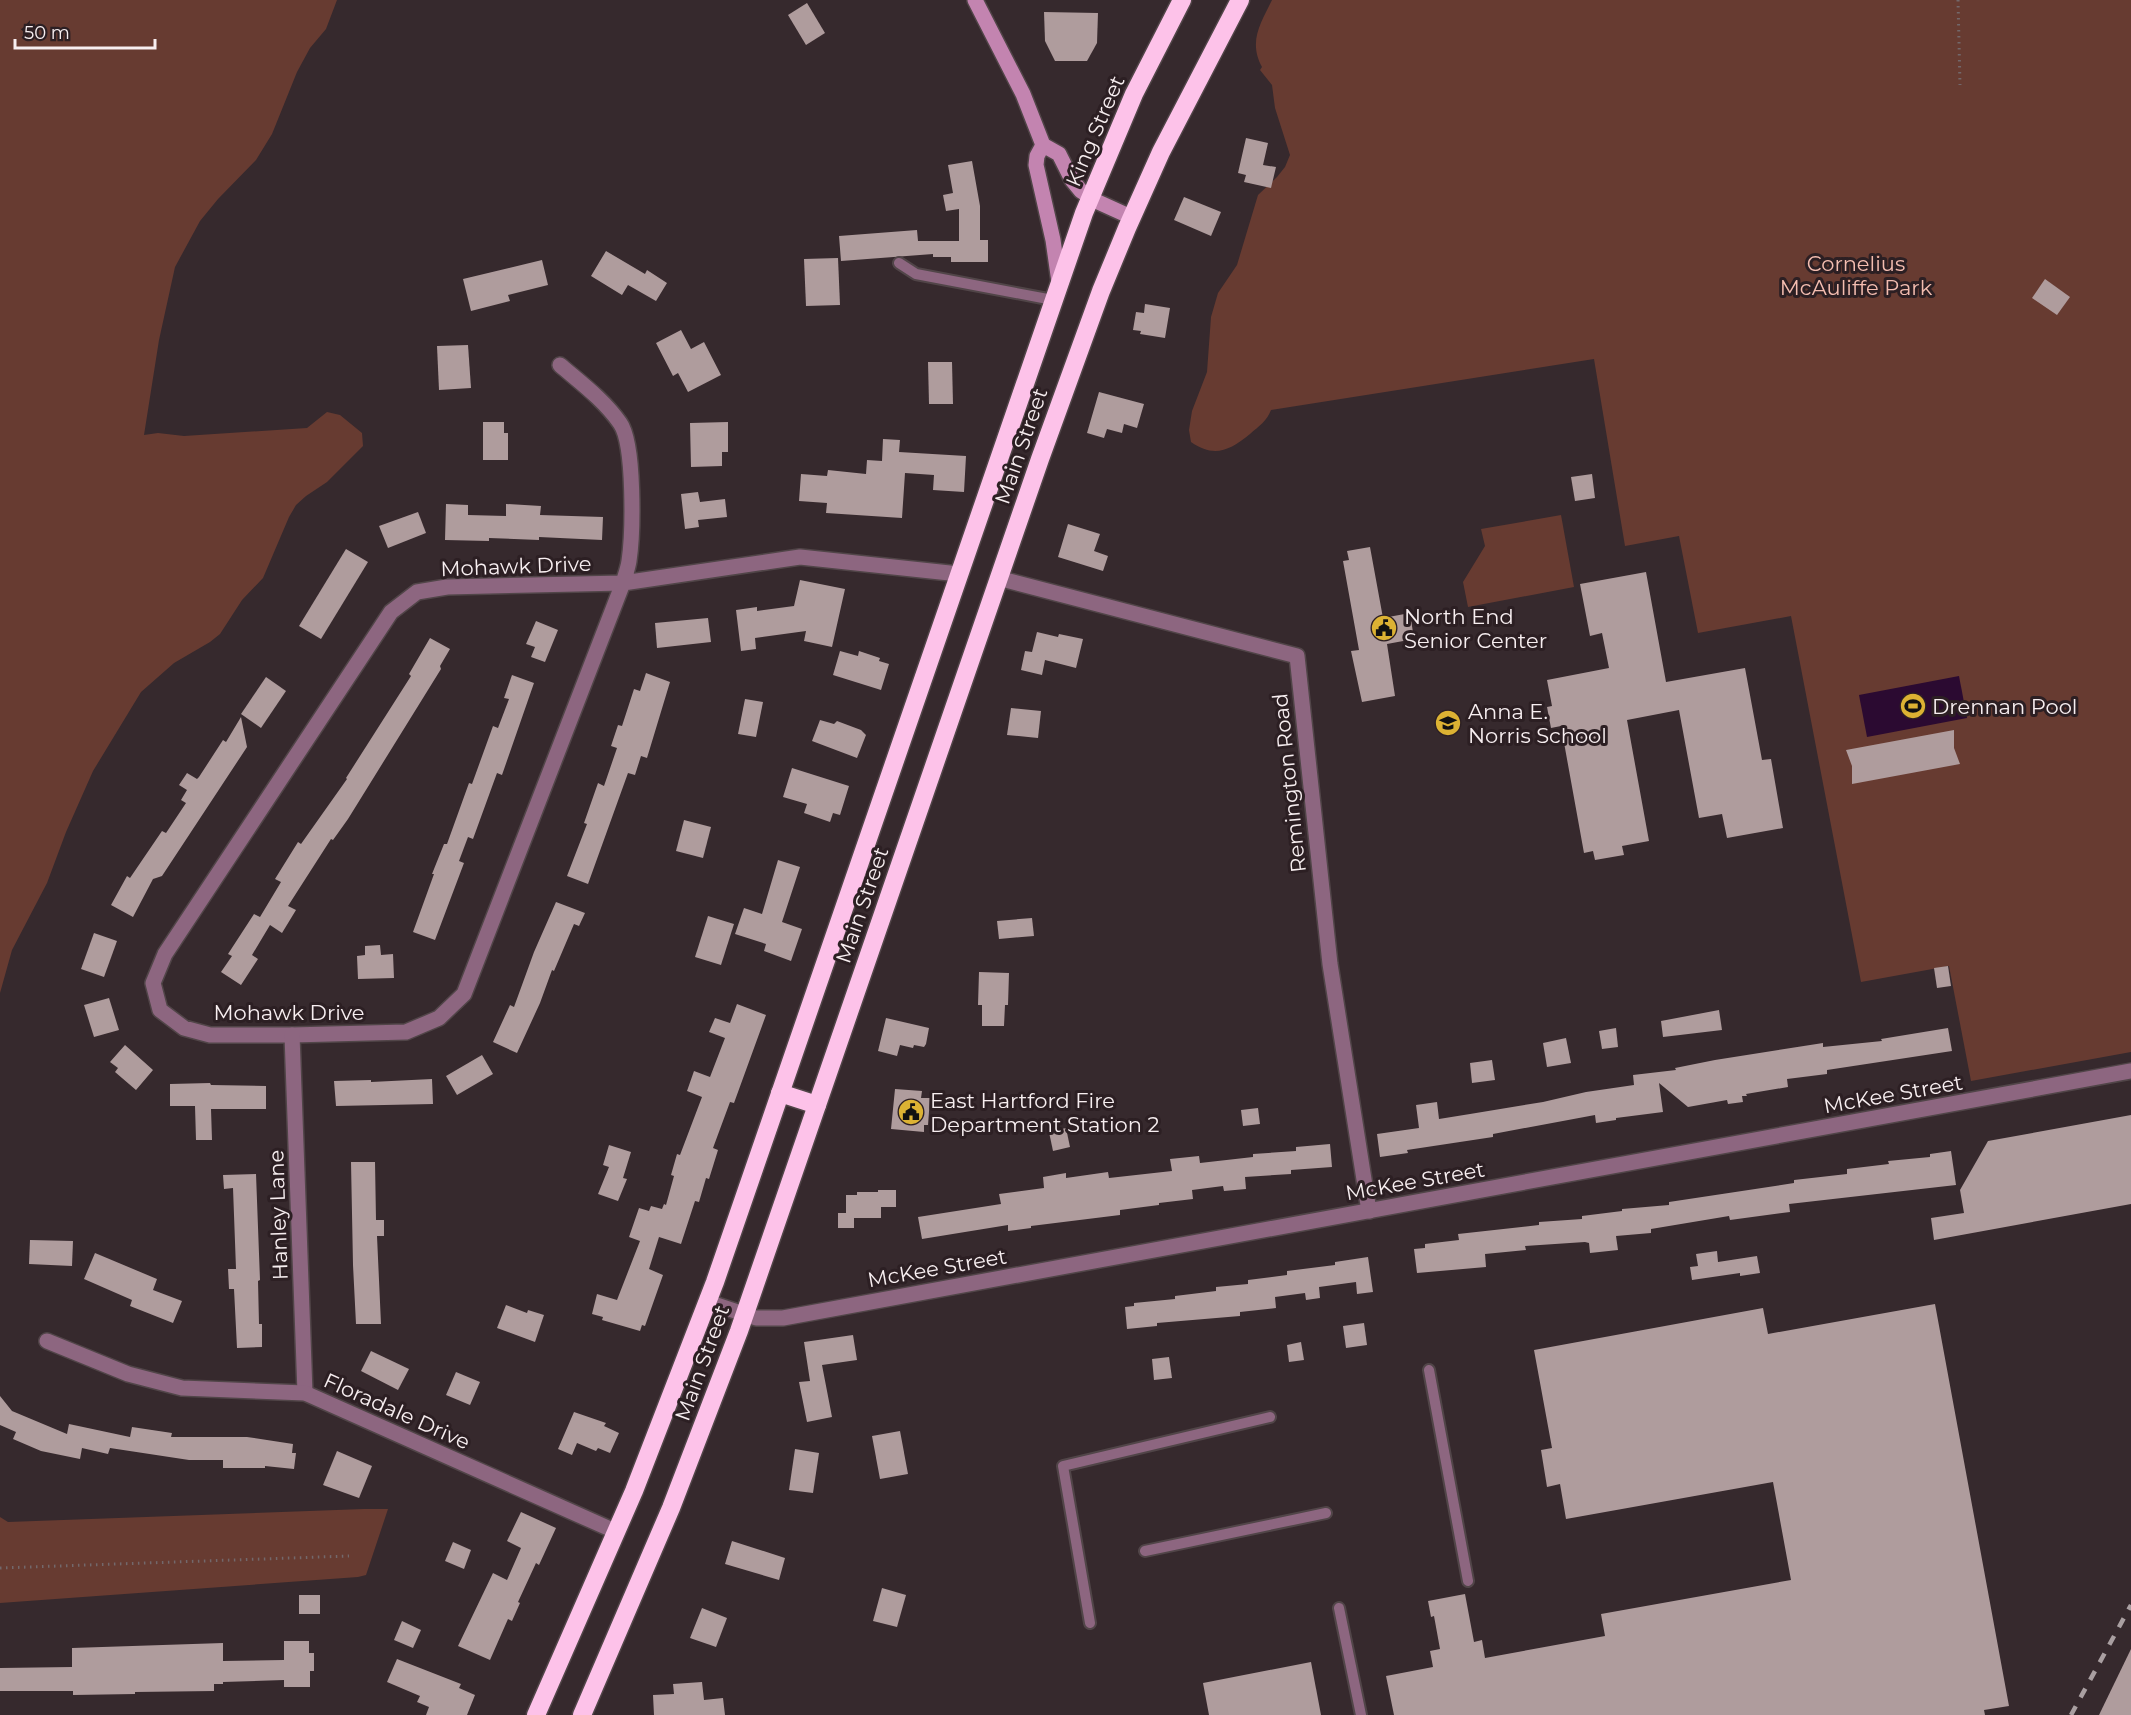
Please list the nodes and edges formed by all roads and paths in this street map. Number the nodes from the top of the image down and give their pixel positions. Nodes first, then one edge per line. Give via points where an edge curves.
1 (975, 0) edge
2 (1182, 0) edge
3 (1240, 0) edge
4 (1958, 0) edge
5 (1960, 85) dead end
6 (1043, 145) junction
7 (1090, 197) junction
8 (1131, 217) junction
9 (899, 263) dead end
10 (1056, 292) junction
11 (560, 365) dead end
12 (959, 574) junction
13 (998, 578) junction
14 (623, 583) junction
15 (292, 1035) junction
16 (2131, 1071) edge
17 (780, 1093) junction
18 (817, 1105) junction
19 (1370, 1211) junction
20 (708, 1302) junction
21 (744, 1315) junction
22 (47, 1341) dead end
23 (1429, 1370) dead end
24 (305, 1393) junction
25 (1270, 1417) dead end
26 (1326, 1513) dead end
27 (617, 1532) junction
28 (1145, 1551) dead end
29 (349, 1556) dead end
30 (0, 1568) edge
31 (1468, 1581) dead end
32 (1339, 1608) dead end
33 (1090, 1623) dead end
34 (536, 1715) edge
35 (582, 1715) edge
36 (1362, 1715) edge

1 - 6 street via 1023,94
2 - 7 highway, King Street via 1134,94
3 - 8 highway
4 - 5 path
6 - 7 street via 1059,154 1075,184
6 - 10 street, Main Street via 1036,163 1053,240
7 - 8 street
7 - 10 highway, King Street
8 - 13 highway, Main Street via 1067,382
9 - 10 lane via 916,273
10 - 12 highway, Main Street
11 - 14 street via 598,397 622,425 630,457 631,518 629,561
12 - 14 street, Mohawk Drive via 800,557
12 - 17 highway, Main Street
13 - 18 highway, Main Street
13 - 19 street, Remington Road via 1297,656 1330,964
14 - 15 street, Mohawk Drive via 464,994 439,1018 406,1032
14 - 15 street, Mohawk Drive via 447,587 417,592 391,612 165,954 153,982 160,1010 184,1028 210,1035
15 - 24 street, Hanley Lane
16 - 19 street, McKee Street
17 - 18 highway
17 - 20 highway, Main Street
18 - 21 highway, Main Street
19 - 21 street, McKee Street via 783,1318
20 - 21 street, McKee Street
20 - 27 highway, Main Street
21 - 35 highway, Main Street via 671,1508
22 - 24 street, Floradale Drive via 128,1374 182,1388
23 - 31 lane
24 - 27 street, Floradale Drive
25 - 33 lane via 1063,1466
26 - 28 lane
27 - 34 highway, Main Street
29 - 30 path
32 - 36 lane

